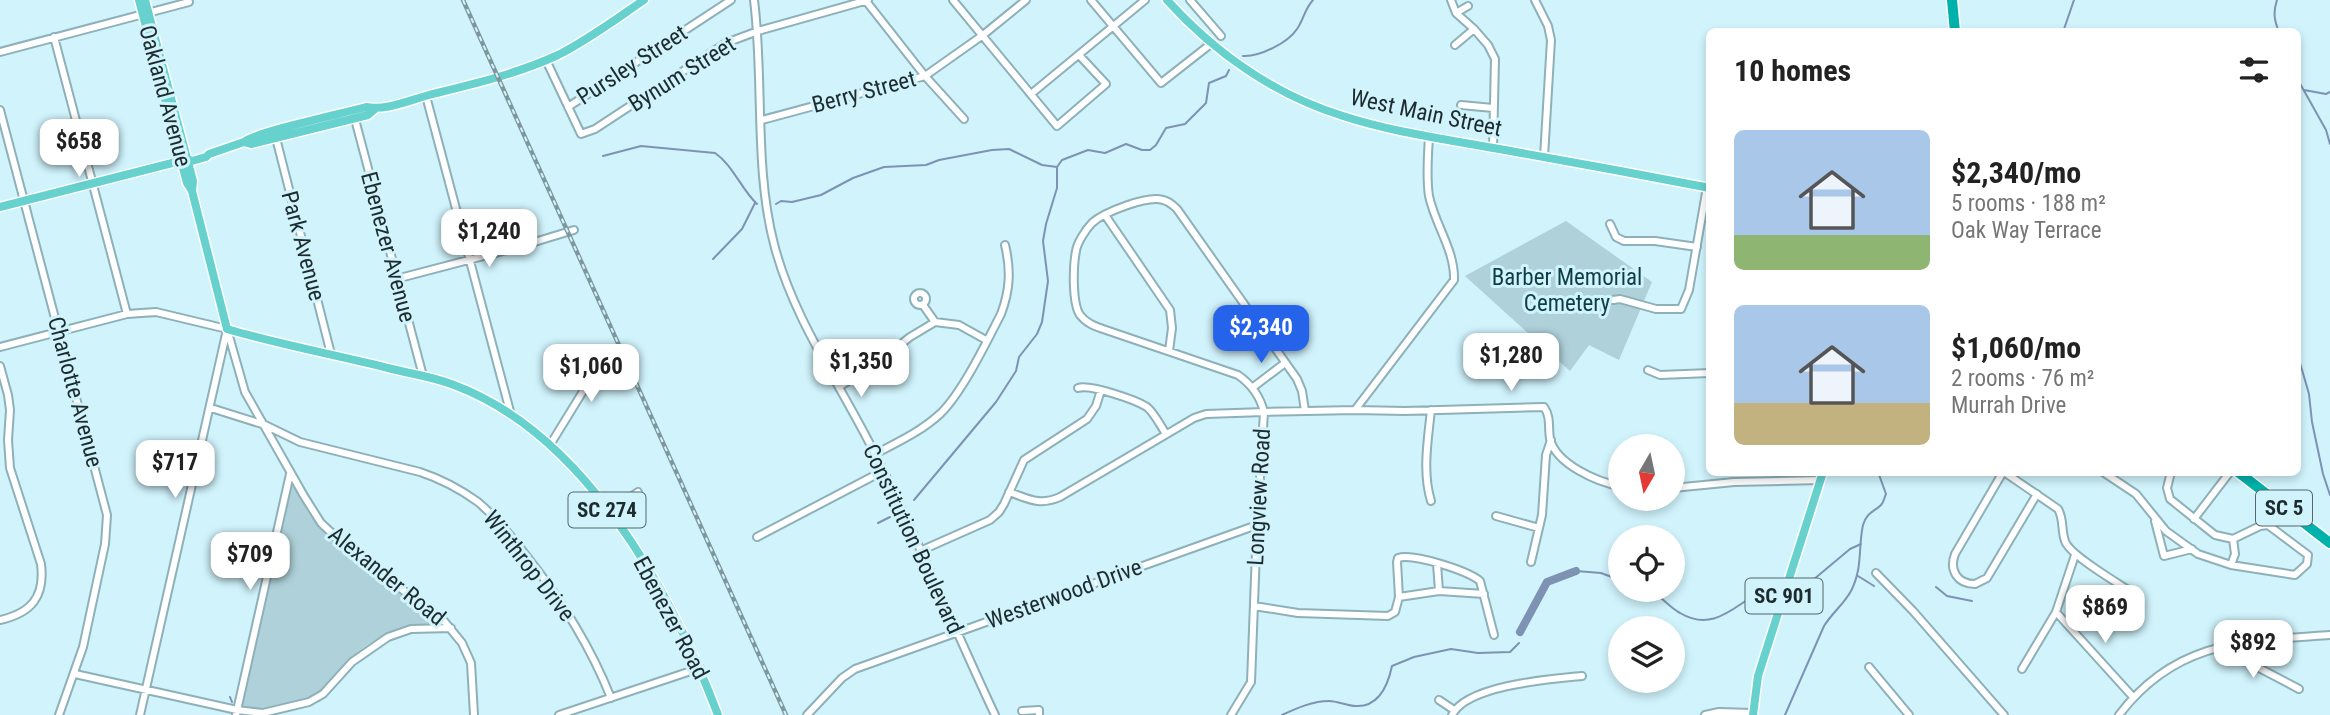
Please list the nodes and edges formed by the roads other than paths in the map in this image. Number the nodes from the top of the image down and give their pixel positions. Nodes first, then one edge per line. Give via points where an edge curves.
1 (139, 0) edge
2 (145, 0) edge
3 (644, 0) edge
4 (731, 0) edge
5 (754, 0) edge
6 (953, 0) edge
7 (1026, 0) edge
8 (1091, 0) edge
9 (1145, 0) edge
10 (1167, 0) edge
11 (1190, 0) edge
12 (1451, 0) edge
13 (1952, 0) edge
14 (867, 1) edge
15 (1537, 1) edge
16 (189, 2) dead end
17 (1468, 6) dead end
18 (146, 12) junction
19 (1456, 13) junction
20 (1114, 26) junction
21 (1955, 28) edge
22 (1474, 29) junction
23 (758, 31) junction
24 (983, 35) junction
25 (1221, 36) dead end
26 (54, 37) junction
27 (1212, 43) junction
28 (1455, 45) dead end
29 (0, 51) edge
30 (1079, 55) junction
31 (546, 60) junction
32 (925, 76) junction
33 (1031, 94) junction
34 (426, 96) junction
35 (1461, 105) dead end
36 (568, 107) junction
37 (1493, 108) junction
38 (375, 109) junction
39 (0, 110) edge
40 (352, 118) junction
41 (964, 119) dead end
42 (762, 120) junction
43 (3, 130) edge
44 (1429, 136) junction
45 (276, 138) junction
46 (244, 142) junction
47 (1493, 148) junction
48 (1545, 157) junction
49 (184, 160) junction
50 (94, 183) junction
51 (1706, 187) edge
52 (1706, 198) edge
53 (25, 201) junction
54 (0, 207) edge
55 (1105, 215) junction
56 (1609, 224) dead end
57 (574, 230) dead end
58 (1006, 245) dead end
59 (1697, 247) junction
60 (470, 260) junction
61 (396, 279) junction
62 (1613, 300) dead end
63 (923, 305) dead end
64 (127, 314) junction
65 (935, 323) junction
66 (227, 328) junction
67 (59, 332) junction
68 (986, 340) junction
69 (0, 347) edge
70 (609, 349) dead end
71 (1169, 351) junction
72 (331, 354) junction
73 (1285, 363) junction
74 (0, 366) edge
75 (1648, 370) dead end
76 (1706, 373) edge
77 (423, 376) junction
78 (839, 387) junction
79 (1079, 388) dead end
80 (1252, 388) junction
81 (1101, 390) junction
82 (211, 408) junction
83 (1355, 410) junction
84 (1431, 410) junction
85 (1305, 411) junction
86 (1264, 412) junction
87 (512, 415) junction
88 (265, 425) junction
89 (1166, 434) junction
90 (1551, 440) junction
91 (550, 445) junction
92 (875, 454) junction
93 (883, 471) junction
94 (290, 474) junction
95 (1822, 476) edge
96 (2002, 476) edge
97 (2010, 476) edge
98 (2109, 476) edge
99 (2170, 476) edge
100 (2227, 476) edge
101 (2243, 476) edge
102 (1608, 484) edge
103 (1685, 487) edge
104 (638, 492) dead end
105 (1009, 492) junction
106 (2036, 494) junction
107 (1431, 501) dead end
108 (608, 512) junction
109 (1496, 516) dead end
110 (2154, 516) junction
111 (2194, 519) junction
112 (1257, 525) junction
113 (1539, 528) junction
114 (757, 537) dead end
115 (2233, 538) junction
116 (2330, 543) edge
117 (2192, 549) junction
118 (920, 551) junction
119 (2075, 555) junction
120 (1531, 562) dead end
121 (1437, 564) junction
122 (2231, 565) junction
123 (1876, 573) dead end
124 (1439, 591) junction
125 (1484, 594) junction
126 (2134, 594) dead end
127 (1399, 597) junction
128 (1254, 606) junction
129 (2056, 612) junction
130 (0, 620) edge
131 (451, 628) junction
132 (956, 632) junction
133 (1494, 635) dead end
134 (2330, 635) edge
135 (2219, 647) junction
136 (1869, 667) dead end
137 (700, 668) junction
138 (2022, 669) dead end
139 (75, 674) junction
140 (1582, 677) dead end
141 (2299, 689) dead end
142 (145, 690) junction
143 (2133, 696) junction
144 (611, 698) junction
145 (1439, 700) dead end
146 (1021, 711) dead end
147 (236, 713) edge
148 (1453, 713) edge
149 (1753, 714) edge
150 (59, 715) edge
151 (140, 715) edge
152 (474, 715) edge
153 (559, 715) edge
154 (718, 715) edge
155 (807, 715) edge
156 (995, 715) edge
157 (1039, 715) edge
158 (1231, 715) edge
159 (1705, 715) edge
160 (1909, 715) edge
161 (2004, 715) edge
162 (2119, 715) edge

1 - 18 main road, Oakland Avenue
2 - 18 main road, Oakland Avenue
3 - 31 main road
4 - 36 street, Pursley Street
5 - 23 street, Constitution Boulevard
6 - 24 street
7 - 24 street, Berry Street
8 - 20 street
9 - 20 street
10 - 27 main road, West Main Street
11 - 25 street
12 - 19 street
13 - 21 highway
14 - 23 street, Bynum Street
14 - 32 street
15 - 48 street via 1551,40
16 - 18 street
17 - 19 street
18 - 26 street
18 - 49 main road, Oakland Avenue
19 - 22 street
20 - 27 street via 1161,83
20 - 30 street
22 - 28 street
22 - 37 street via 1495,59
23 - 36 street, Bynum Street via 726,43 595,130 581,134
23 - 42 street, Constitution Boulevard
24 - 32 street, Berry Street
24 - 33 street
26 - 29 street
26 - 50 street
27 - 44 main road, West Main Street via 1257,77 1308,103 1363,122
30 - 33 street
30 - 33 street via 1107,84 1057,126
31 - 34 main road
31 - 36 street
32 - 41 street
32 - 42 street, Berry Street
34 - 38 main road
34 - 60 street
35 - 37 street
37 - 47 street
38 - 40 main road
38 - 46 main road via 366,107
39 - 43 street, Charlotte Avenue
40 - 45 main road
40 - 61 street, Ebenezer Avenue
42 - 78 street, Constitution Boulevard via 766,202 777,257
43 - 53 street, Charlotte Avenue
44 - 47 main road, West Main Street
44 - 83 street via 1430,198 1454,265 1454,280
45 - 46 main road
45 - 72 street, Park Avenue
46 - 49 main road via 206,158
47 - 48 main road, West Main Street
48 - 51 main road, West Main Street
49 - 50 main road
49 - 66 main road, Oakland Avenue via 193,181
50 - 53 main road
50 - 64 street
52 - 59 street
53 - 54 main road
53 - 67 street, Charlotte Avenue
55 - 71 street via 1170,310
55 - 71 street via 1093,222 1076,248 1076,307 1089,324
55 - 73 street via 1150,198 1171,203
56 - 59 street via 1624,241
57 - 60 street
58 - 68 street via 1009,287
59 - 62 street via 1681,309
60 - 61 street
60 - 87 street
61 - 77 street, Ebenezer Avenue
63 - 65 street
64 - 66 street via 156,312
64 - 67 street
65 - 68 street via 959,325
65 - 78 street
66 - 72 main road, SC 274
66 - 82 street
66 - 88 street, Alexander Road via 245,393
67 - 69 street
67 - 139 street, Charlotte Avenue via 107,515 105,544
68 - 92 street via 941,413
70 - 91 street
71 - 80 street via 1237,375
72 - 77 main road, SC 274
73 - 80 street
73 - 85 street via 1297,379
74 - 130 street via 10,410 10,468 43,579 32,605
75 - 76 street via 1660,375
77 - 87 main road, Ebenezer Road / SC 274 via 471,392
78 - 92 street, Constitution Boulevard
79 - 81 street
80 - 86 street
81 - 89 street via 1146,407
81 - 105 street via 1087,419 1024,460
82 - 88 street, Winthrop Drive
82 - 142 street
83 - 84 street, Longview Road
83 - 85 street, Longview Road
84 - 90 street, Longview Road via 1544,407
84 - 107 street via 1427,472
85 - 86 street, Longview Road
86 - 89 street via 1206,414
86 - 112 street, Longview Road
87 - 91 main road, Ebenezer Road / SC 274
88 - 94 street, Alexander Road
88 - 144 street, Winthrop Drive via 300,442 421,472 478,503 559,598 588,646
89 - 105 street via 1046,503
90 - 102 street via 1576,469
90 - 113 street
91 - 108 main road, Ebenezer Road / SC 274
92 - 93 street, Constitution Boulevard
93 - 114 street
93 - 118 street, Constitution Boulevard
94 - 131 street, Alexander Road via 321,523 341,543
94 - 147 street
95 - 103 street
95 - 149 main road, SC 901 via 1758,676
96 - 106 street via 1955,554 1955,575 1968,584 1987,578
97 - 106 street
98 - 110 street via 2136,494
99 - 111 street via 2168,496
100 - 111 street
101 - 116 highway, SC 5
104 - 108 street
105 - 118 street via 990,520
106 - 119 street via 2062,515 2065,542
108 - 137 main road, Ebenezer Road / SC 274 via 667,600
109 - 113 street
110 - 117 street
110 - 117 street via 2164,556
111 - 115 street via 2215,535
112 - 128 street, Longview Road
112 - 132 street, Westerwood Drive
113 - 120 street
115 - 122 street
115 - 122 street via 2269,525 2309,559 2295,575
117 - 122 street
118 - 132 street, Constitution Boulevard
119 - 126 street
119 - 129 street
121 - 124 street
121 - 125 street via 1475,576
121 - 127 street via 1405,555 1398,558
123 - 161 street
124 - 125 street
124 - 127 street
125 - 133 street
127 - 128 street via 1395,612 1380,617
128 - 158 street, Longview Road via 1251,682
129 - 138 street
129 - 143 street
131 - 147 street via 411,629 388,636 358,656 323,694 309,702
131 - 152 street, Alexander Road via 471,663
132 - 155 street, Westerwood Drive via 848,673
132 - 156 street, Constitution Boulevard
134 - 135 street via 2247,640
135 - 141 street
135 - 143 street via 2176,664
136 - 160 street
137 - 144 street
137 - 154 main road, Ebenezer Road / SC 274
139 - 142 street
139 - 150 street, Charlotte Avenue
140 - 148 street via 1481,693
142 - 147 street
142 - 151 street
143 - 162 street
144 - 153 street
145 - 148 street
146 - 157 street via 1039,710
149 - 159 street

